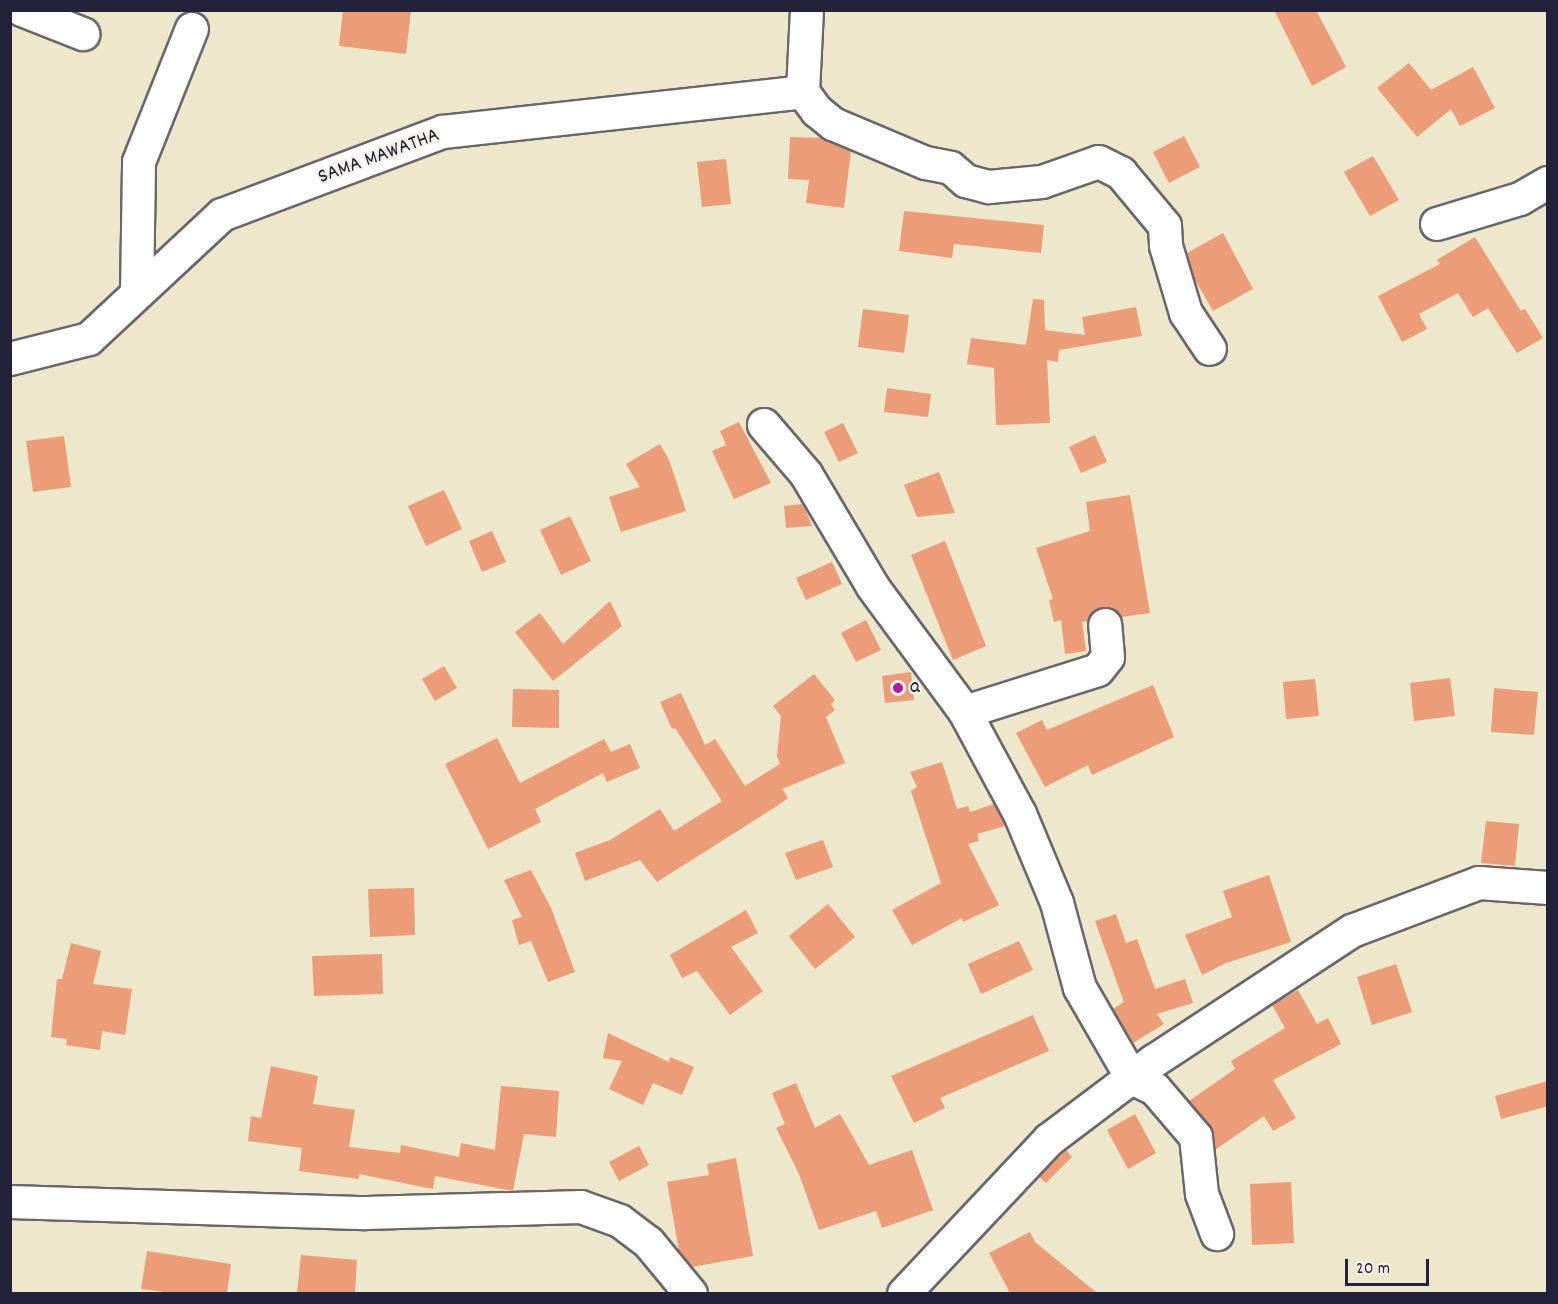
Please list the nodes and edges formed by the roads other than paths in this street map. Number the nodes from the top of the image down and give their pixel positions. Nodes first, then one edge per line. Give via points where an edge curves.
1 (22, 10) edge
2 (807, 10) edge
3 (192, 29) dead end
4 (83, 34) dead end
5 (803, 92) junction
6 (1548, 183) edge
7 (1437, 224) dead end
8 (137, 294) junction
9 (1210, 350) dead end
10 (10, 359) edge
11 (764, 426) dead end
12 (1105, 626) dead end
13 (965, 712) junction
14 (1548, 888) edge
15 (1132, 1078) junction
16 (10, 1202) edge
17 (1217, 1234) dead end
18 (691, 1293) edge
19 (904, 1293) edge

1 - 4 street
2 - 5 street
3 - 8 street via 139,162
5 - 8 street, SAMA MAWATHA via 443,132 222,216
5 - 9 street via 833,124 926,163 951,168 966,181 989,187 1042,182 1099,162 1121,173 1166,226 1166,246 1186,313
6 - 7 street via 1520,199
8 - 10 street, SAMA MAWATHA via 89,339
11 - 13 street via 806,474 873,587
12 - 13 street via 1108,657 1098,670
13 - 15 street via 1020,814 1057,903 1080,988
14 - 15 street via 1479,883 1352,930
15 - 17 street via 1155,1089 1196,1137 1202,1194
15 - 19 street via 1049,1140
16 - 18 street via 366,1213 581,1208 620,1221 650,1244

